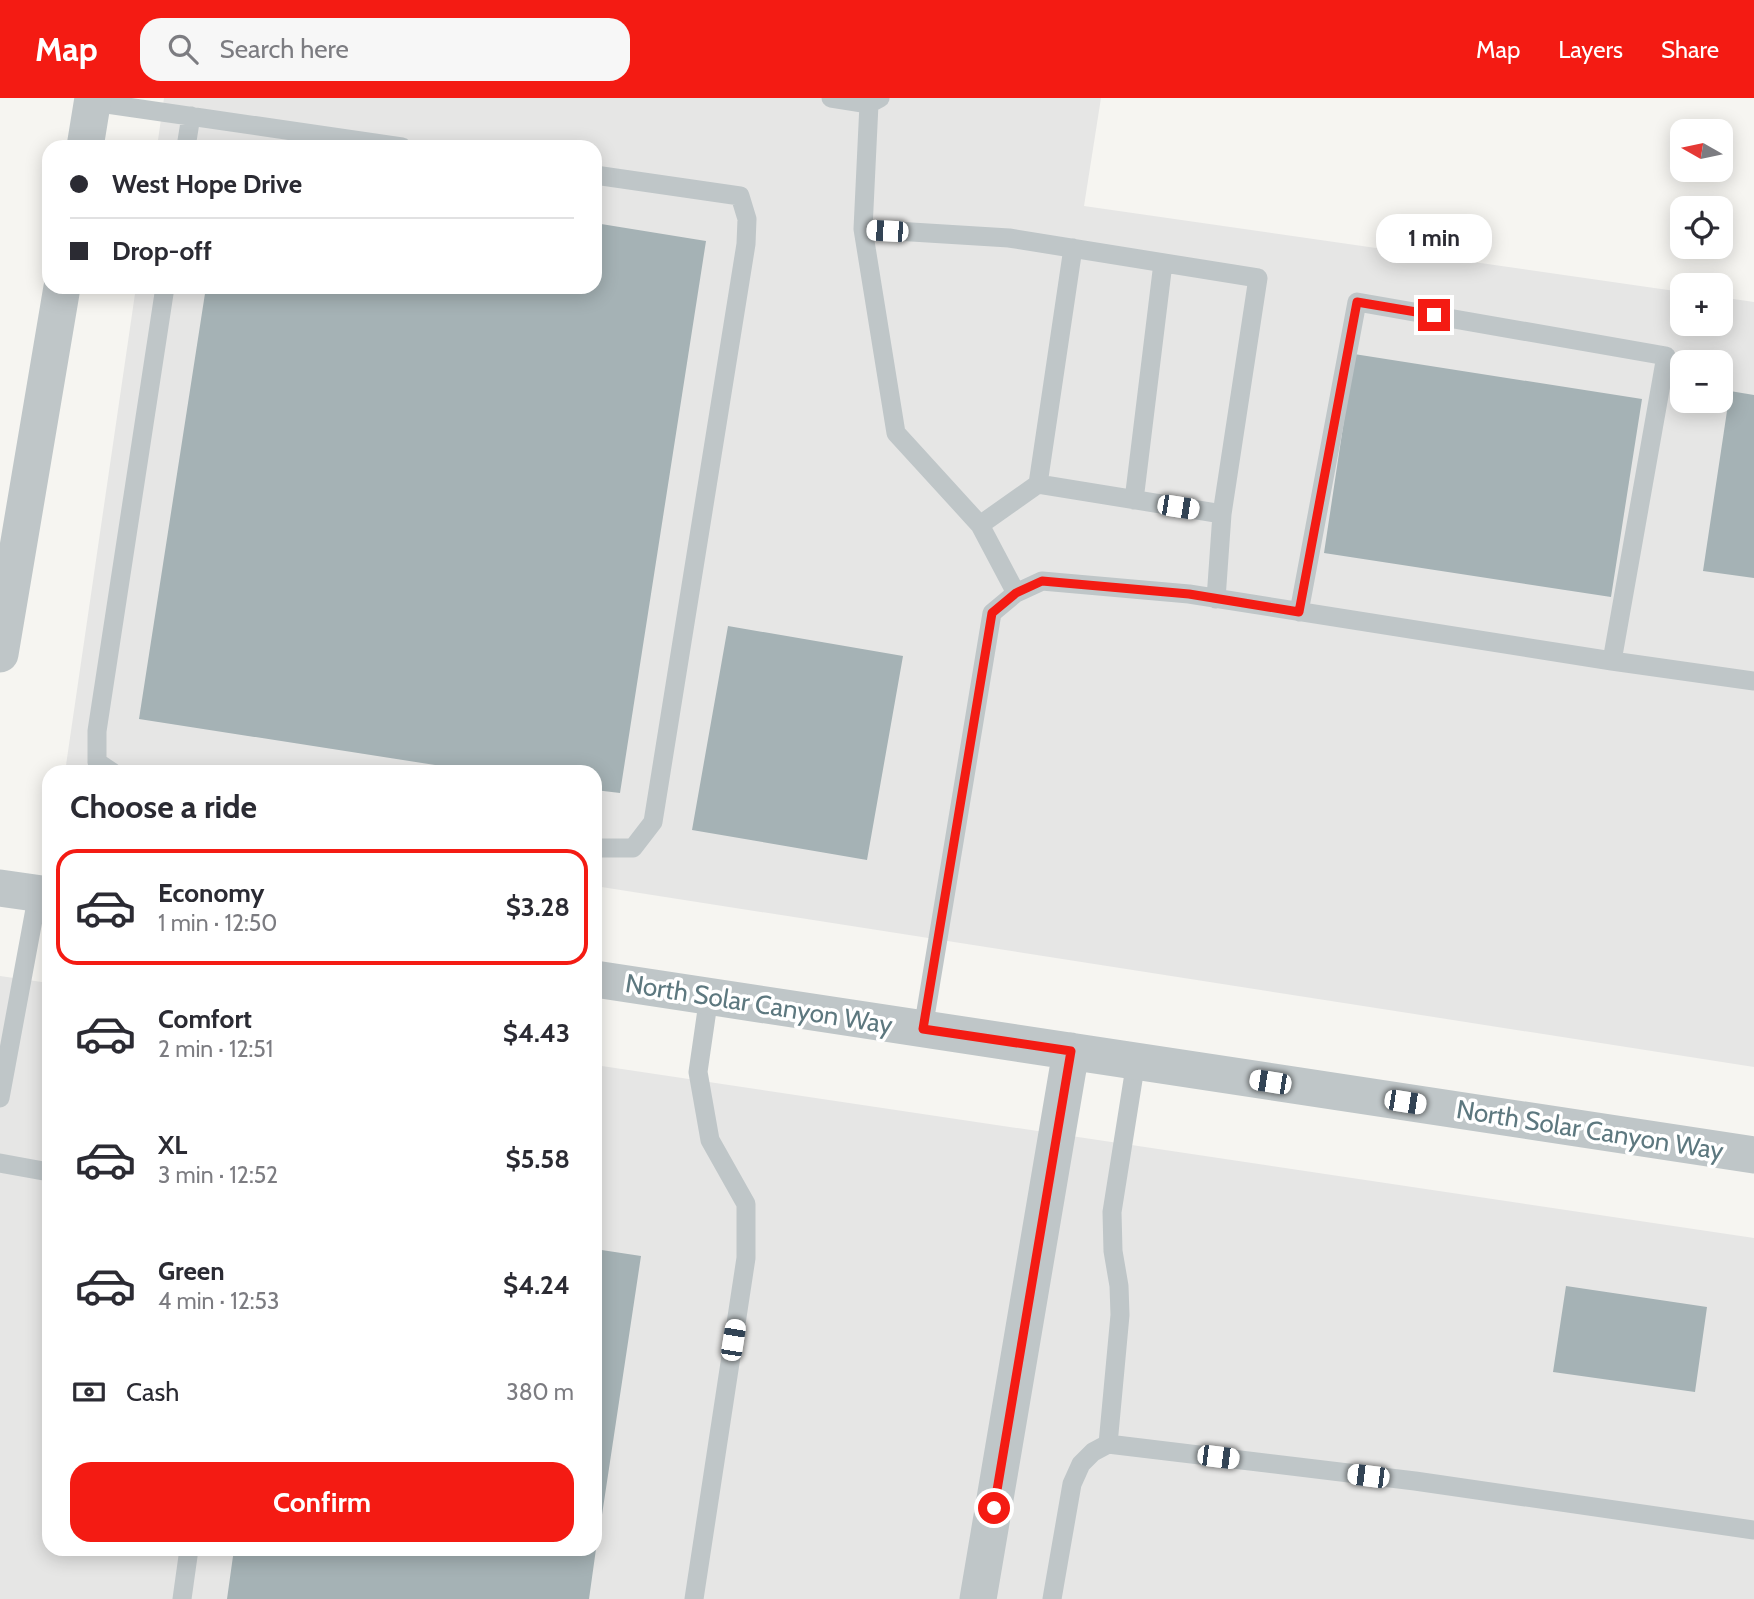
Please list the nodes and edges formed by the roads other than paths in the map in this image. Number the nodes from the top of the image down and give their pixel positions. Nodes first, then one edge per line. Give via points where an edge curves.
1 (831, 98) edge
2 (93, 100) edge
3 (875, 101) edge
4 (191, 116) junction
5 (86, 140) edge
6 (187, 140) edge
7 (354, 140) edge
8 (602, 176) edge
9 (863, 229) junction
10 (1073, 248) junction
11 (1163, 263) junction
12 (61, 294) edge
13 (164, 294) edge
14 (1038, 484) junction
15 (1134, 500) junction
16 (1222, 514) junction
17 (980, 525) junction
18 (1016, 593) junction
19 (1216, 598) junction
20 (1299, 612) junction
21 (0, 654) edge
22 (1612, 661) junction
23 (1754, 681) edge
24 (102, 765) edge
25 (602, 848) edge
26 (0, 888) edge
27 (42, 894) edge
28 (42, 899) edge
29 (602, 980) edge
30 (709, 996) junction
31 (923, 1029) junction
32 (1071, 1051) junction
33 (1136, 1061) junction
34 (0, 1098) edge
35 (1754, 1155) edge
36 (0, 1163) edge
37 (42, 1171) edge
38 (1108, 1444) junction
39 (1754, 1530) edge
40 (188, 1556) edge
41 (183, 1599) edge
42 (694, 1599) edge
43 (978, 1599) edge
44 (1052, 1599) edge

1 - 3 lane
2 - 4 lane
2 - 5 street
3 - 9 lane
4 - 6 lane
4 - 7 lane
8 - 25 lane via 740,196 747,219 653,822 633,848
9 - 10 lane via 1009,238
9 - 17 lane via 896,433
10 - 11 lane
10 - 14 lane
11 - 15 lane
11 - 16 lane via 1258,278
12 - 21 street
13 - 24 lane via 97,731 97,762
14 - 15 lane
14 - 17 lane
15 - 16 lane
16 - 19 lane
17 - 18 lane
18 - 19 lane via 1042,581
18 - 31 lane via 992,613
19 - 20 lane
20 - 22 lane
20 - 22 lane via 1357,302 1666,356
22 - 23 lane
26 - 27 street
28 - 34 lane
29 - 30 street, North Solar Canyon Way
30 - 31 street, North Solar Canyon Way
30 - 42 lane via 698,1072 710,1140 746,1204 746,1258
31 - 32 street, North Solar Canyon Way
32 - 33 street, North Solar Canyon Way
32 - 43 street
33 - 35 street, North Solar Canyon Way
33 - 38 lane via 1112,1212 1120,1315
36 - 37 lane
38 - 39 lane via 1415,1481
38 - 44 lane via 1081,1464 1072,1484
40 - 41 lane

